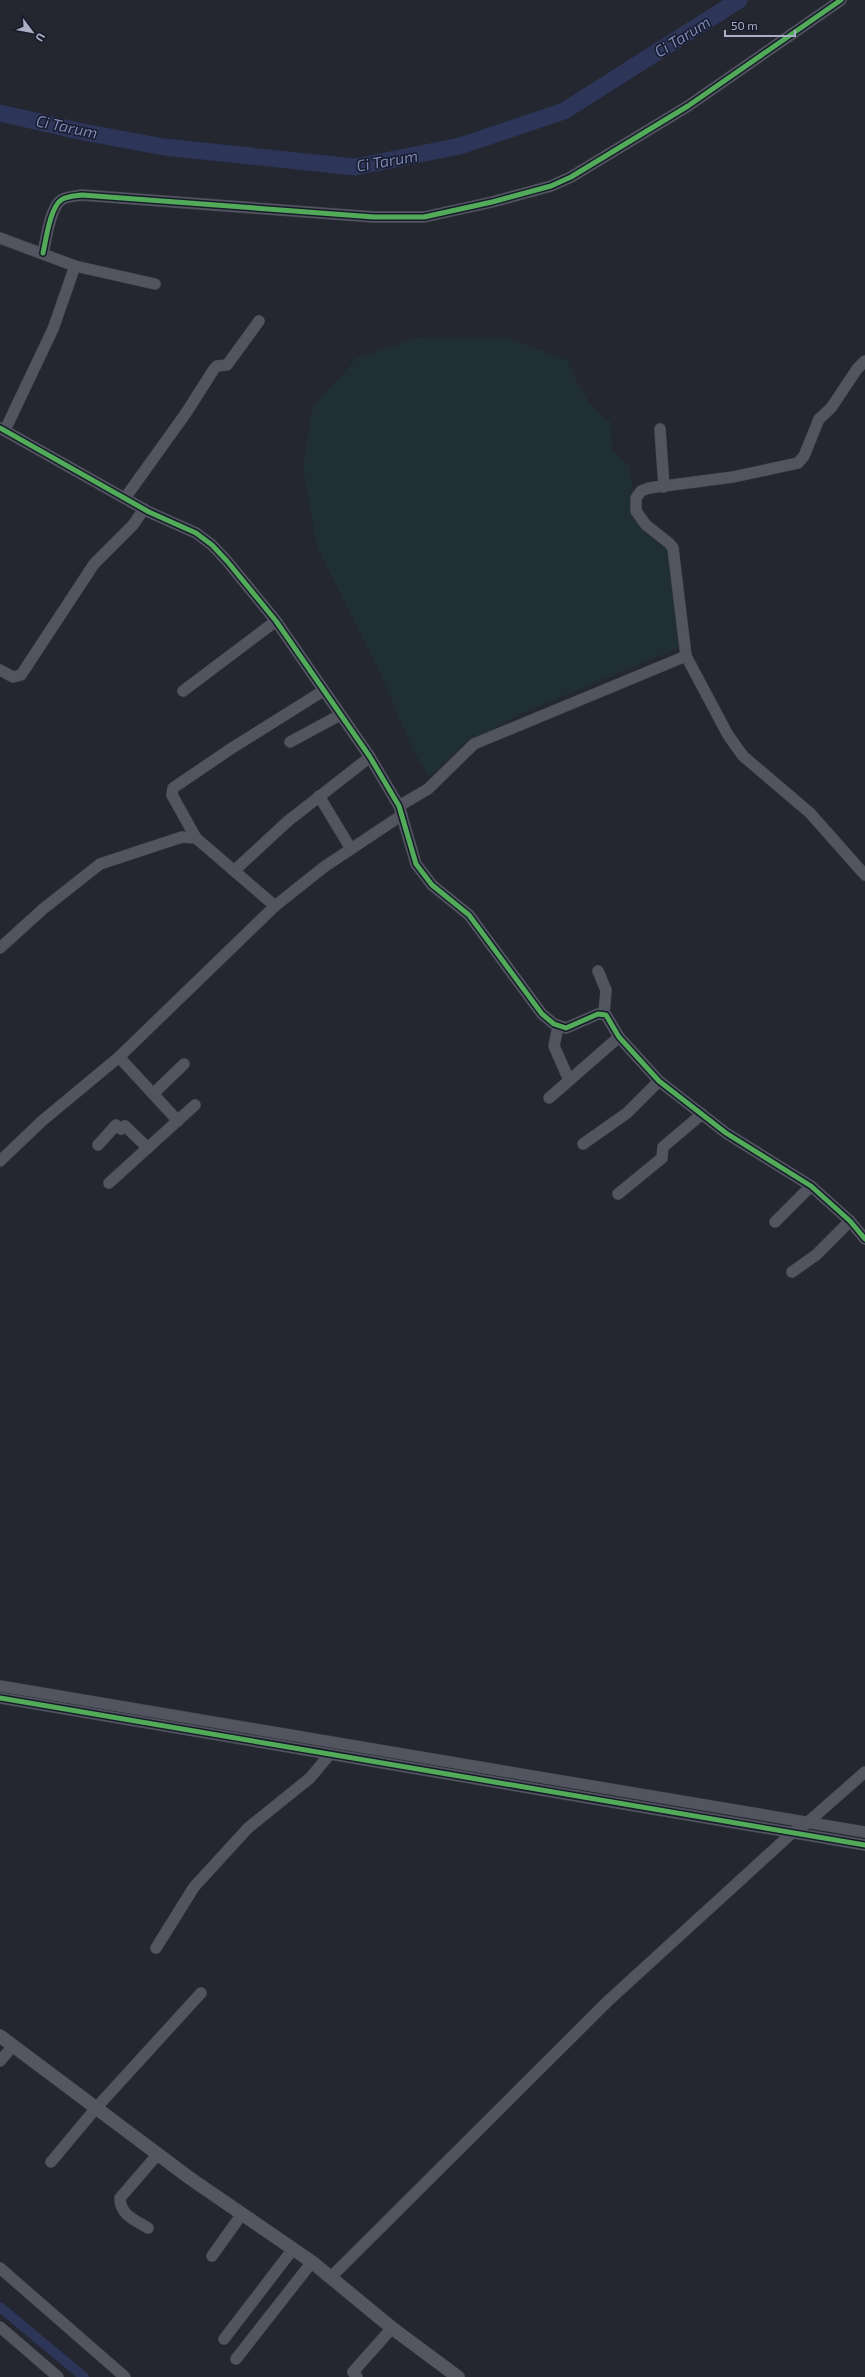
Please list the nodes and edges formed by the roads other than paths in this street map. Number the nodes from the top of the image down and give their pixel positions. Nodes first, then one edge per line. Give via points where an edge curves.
1 (841, 0) edge
2 (0, 238) edge
3 (43, 253) junction
4 (76, 266) junction
5 (156, 284) dead end
6 (259, 321) dead end
7 (865, 361) edge
8 (2, 429) edge
9 (660, 429) dead end
10 (664, 487) junction
11 (125, 498) junction
12 (144, 509) junction
13 (276, 621) junction
14 (686, 656) junction
15 (0, 670) edge
16 (183, 691) dead end
17 (323, 691) junction
18 (340, 715) junction
19 (290, 742) dead end
20 (370, 757) junction
21 (319, 796) junction
22 (400, 810) junction
23 (196, 838) junction
24 (351, 849) junction
25 (235, 870) junction
26 (865, 875) edge
27 (275, 906) junction
28 (0, 948) edge
29 (598, 971) dead end
30 (604, 1014) junction
31 (558, 1027) junction
32 (619, 1037) junction
33 (119, 1057) junction
34 (184, 1064) dead end
35 (569, 1080) junction
36 (659, 1081) junction
37 (153, 1094) junction
38 (549, 1098) dead end
39 (195, 1105) dead end
40 (702, 1114) junction
41 (178, 1122) junction
42 (583, 1144) dead end
43 (98, 1145) dead end
44 (148, 1148) junction
45 (0, 1161) edge
46 (109, 1183) dead end
47 (811, 1186) junction
48 (618, 1194) dead end
49 (850, 1221) junction
50 (775, 1222) dead end
51 (865, 1239) edge
52 (792, 1272) dead end
53 (0, 1686) edge
54 (0, 1698) edge
55 (330, 1754) junction
56 (865, 1772) edge
57 (807, 1823) junction
58 (865, 1832) edge
59 (792, 1833) junction
60 (865, 1845) edge
61 (156, 1948) dead end
62 (201, 1993) dead end
63 (0, 2036) edge
64 (13, 2046) junction
65 (0, 2061) edge
66 (97, 2107) junction
67 (158, 2154) junction
68 (51, 2162) dead end
69 (242, 2214) junction
70 (148, 2228) dead end
71 (293, 2249) junction
72 (212, 2256) dead end
73 (312, 2262) junction
74 (0, 2268) edge
75 (331, 2277) junction
76 (0, 2327) edge
77 (392, 2328) junction
78 (224, 2339) dead end
79 (236, 2359) dead end
80 (58, 2377) edge
81 (125, 2377) edge
82 (358, 2377) edge
83 (458, 2377) edge

1 - 3 street via 688,106 571,177 551,186 424,217 374,217 82,195 68,197 58,203
2 - 3 street
3 - 4 street
4 - 5 street
4 - 8 street via 53,329
6 - 11 street via 227,365 214,369
7 - 10 street via 856,369 827,412 819,419 804,456 798,463 732,478
8 - 11 street
9 - 10 street
10 - 14 street via 641,491 636,498 636,511 646,525 673,548
11 - 12 street
12 - 13 street via 196,533 212,545
12 - 15 street via 133,526 94,564 21,676 13,677
13 - 16 street
13 - 17 street
14 - 22 street via 474,744 434,784
14 - 26 street via 735,746 756,768 810,813
17 - 18 street
17 - 23 street via 173,788 172,795
18 - 19 street
18 - 20 street
20 - 21 street
20 - 22 street
21 - 24 street
21 - 25 street
22 - 24 street
22 - 31 street via 412,855 421,871 432,885 469,915 536,1007
23 - 25 street
23 - 28 street via 182,837 100,864 43,909
24 - 27 street
25 - 27 street
27 - 33 street
29 - 30 street via 606,990
30 - 31 street via 598,1014 570,1028
30 - 32 street
31 - 35 street via 554,1046
32 - 35 street
32 - 36 street
33 - 37 street
33 - 45 street via 42,1121
34 - 37 street
35 - 38 street
36 - 40 street
36 - 42 street via 627,1113
37 - 41 street
39 - 41 street
40 - 47 street via 744,1145
40 - 48 street via 663,1147 662,1158
41 - 44 street
43 - 44 street via 116,1125 121,1129 125,1126
44 - 46 street
47 - 49 street
47 - 50 street
49 - 51 street
49 - 52 street via 816,1255
53 - 57 street
54 - 55 street
55 - 59 street
55 - 61 street via 310,1778 248,1828 194,1887
56 - 57 street
57 - 58 street
57 - 59 street
59 - 60 street
59 - 75 street via 608,2001
62 - 66 street
63 - 64 main road
64 - 65 street
64 - 66 main road
66 - 67 main road
66 - 68 street
67 - 69 main road
67 - 70 street via 120,2198 120,2207 126,2214
69 - 71 main road
69 - 72 street
71 - 73 main road
71 - 78 street
73 - 75 main road
73 - 79 street
74 - 81 street
75 - 77 main road
76 - 80 street
77 - 82 street via 353,2372
77 - 83 main road

